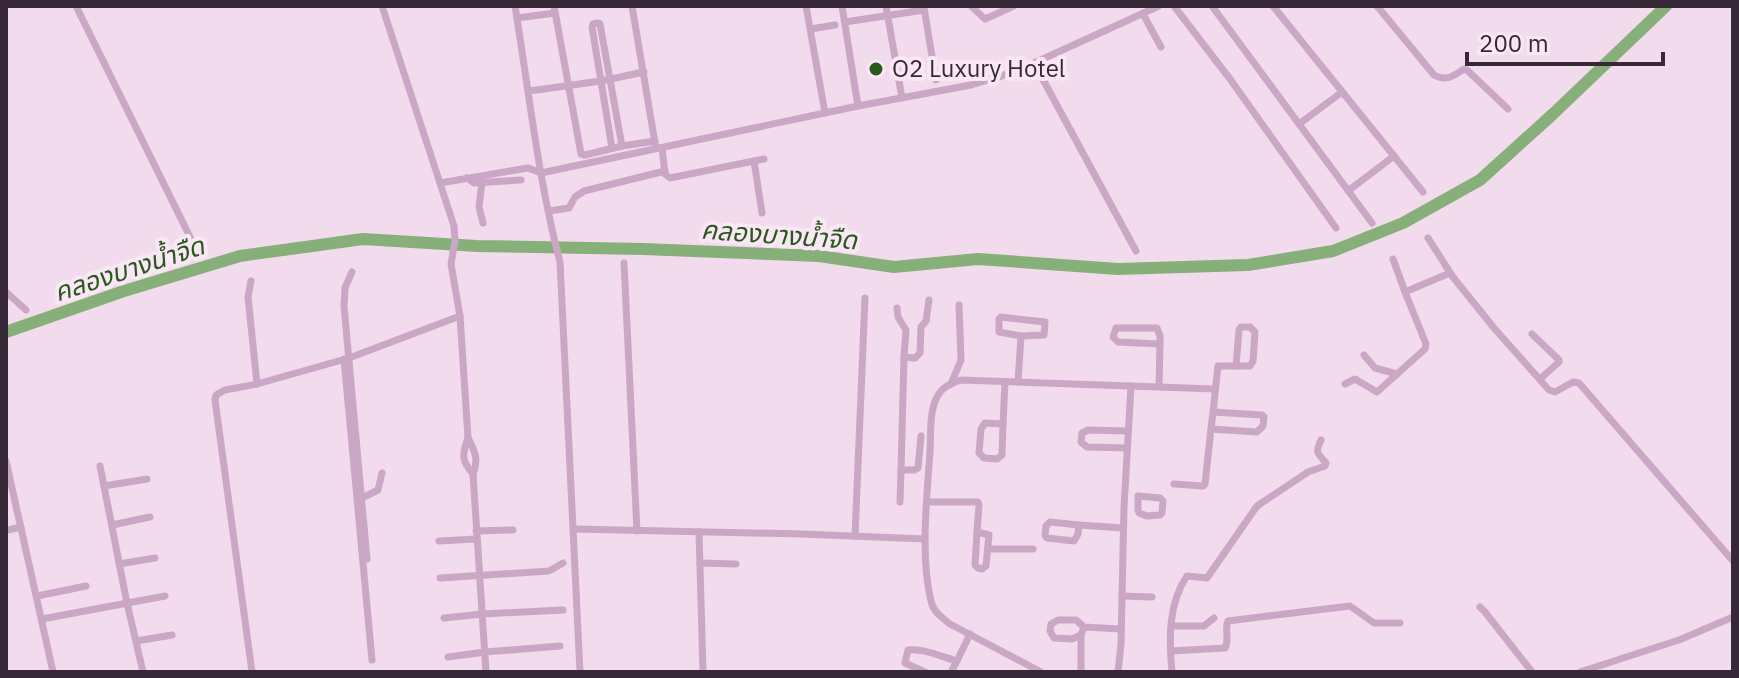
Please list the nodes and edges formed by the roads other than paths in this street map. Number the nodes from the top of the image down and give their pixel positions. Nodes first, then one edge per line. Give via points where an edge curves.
1 (76, 6) edge
2 (382, 6) edge
3 (515, 6) edge
4 (632, 6) edge
5 (806, 6) edge
6 (842, 6) edge
7 (886, 6) edge
8 (971, 6) edge
9 (1014, 6) edge
10 (1159, 6) edge
11 (1174, 6) edge
12 (1212, 6) edge
13 (1273, 6) edge
14 (1377, 6) edge
15 (924, 8) edge
16 (555, 10) edge
17 (1143, 14) junction
18 (888, 16) junction
19 (517, 18) junction
20 (845, 22) junction
21 (835, 25) dead end
22 (811, 29) junction
23 (1161, 47) dead end
24 (1034, 63) junction
25 (644, 72) junction
26 (605, 80) junction
27 (936, 80) dead end
28 (568, 85) junction
29 (529, 91) junction
30 (1342, 92) junction
31 (902, 98) junction
32 (858, 106) junction
33 (1508, 109) dead end
34 (825, 113) junction
35 (1299, 124) junction
36 (622, 146) junction
37 (658, 146) junction
38 (612, 148) junction
39 (1394, 156) junction
40 (764, 159) dead end
41 (754, 161) junction
42 (665, 171) junction
43 (541, 173) junction
44 (467, 178) junction
45 (521, 180) dead end
46 (482, 182) junction
47 (440, 183) junction
48 (1348, 191) junction
49 (1423, 192) dead end
50 (549, 211) junction
51 (762, 213) dead end
52 (483, 223) dead end
53 (1372, 223) dead end
54 (1336, 228) dead end
55 (1428, 238) dead end
56 (191, 239) dead end
57 (1136, 251) dead end
58 (1393, 259) dead end
59 (624, 263) dead end
60 (352, 272) dead end
61 (1450, 273) junction
62 (251, 281) dead end
63 (6, 292) edge
64 (1405, 292) junction
65 (865, 298) dead end
66 (929, 300) dead end
67 (959, 305) dead end
68 (897, 308) dead end
69 (26, 310) dead end
70 (460, 316) junction
71 (921, 327) junction
72 (906, 330) junction
73 (1532, 334) dead end
74 (1021, 336) junction
75 (1160, 344) junction
76 (1364, 355) dead end
77 (904, 357) junction
78 (347, 358) junction
79 (1236, 366) junction
80 (1397, 374) junction
81 (1540, 379) junction
82 (1005, 382) junction
83 (1018, 382) junction
84 (257, 384) junction
85 (951, 384) junction
86 (1345, 384) dead end
87 (1131, 386) junction
88 (1159, 386) junction
89 (1215, 389) junction
90 (1213, 412) junction
91 (1003, 424) junction
92 (1211, 429) junction
93 (1128, 431) junction
94 (903, 435) junction
95 (921, 436) junction
96 (931, 437) junction
97 (468, 438) junction
98 (1321, 440) dead end
99 (1127, 448) junction
100 (6, 461) edge
101 (100, 466) dead end
102 (901, 470) junction
103 (382, 473) dead end
104 (473, 474) junction
105 (147, 479) dead end
106 (1174, 484) dead end
107 (104, 486) junction
108 (9, 492) edge
109 (1125, 494) junction
110 (1138, 496) dead end
111 (362, 498) junction
112 (900, 502) dead end
113 (927, 502) junction
114 (150, 517) dead end
115 (20, 523) junction
116 (112, 525) junction
117 (1079, 525) junction
118 (7, 526) edge
119 (1123, 528) junction
120 (574, 529) junction
121 (513, 530) dead end
122 (637, 531) junction
123 (699, 532) junction
124 (977, 532) junction
125 (476, 535) junction
126 (855, 536) junction
127 (925, 539) junction
128 (439, 541) dead end
129 (988, 549) junction
130 (1033, 549) dead end
131 (155, 558) dead end
132 (367, 559) dead end
133 (1733, 561) edge
134 (563, 563) dead end
135 (700, 563) junction
136 (119, 564) junction
137 (736, 564) dead end
138 (479, 575) junction
139 (440, 578) dead end
140 (86, 586) dead end
141 (37, 596) junction
142 (165, 596) dead end
143 (1122, 596) junction
144 (1152, 597) dead end
145 (127, 603) junction
146 (1480, 607) dead end
147 (563, 610) dead end
148 (482, 614) junction
149 (1733, 617) edge
150 (444, 618) dead end
151 (1214, 618) dead end
152 (42, 619) junction
153 (1400, 623) dead end
154 (1172, 626) junction
155 (1121, 629) junction
156 (970, 634) junction
157 (172, 635) dead end
158 (136, 641) junction
159 (560, 646) dead end
160 (1171, 651) junction
161 (485, 652) junction
162 (448, 657) dead end
163 (372, 660) dead end
164 (957, 661) junction
165 (53, 672) edge
166 (143, 672) edge
167 (252, 672) edge
168 (486, 672) edge
169 (580, 672) edge
170 (703, 672) edge
171 (925, 672) edge
172 (951, 672) edge
173 (1041, 672) edge
174 (1081, 672) edge
175 (1118, 672) edge
176 (1172, 672) edge
177 (1532, 672) edge
178 (1580, 672) edge

1 - 56 street
2 - 47 street
3 - 19 street
4 - 25 street
5 - 22 street
6 - 20 street
7 - 18 street
8 - 9 street via 985,19
10 - 17 street
11 - 54 street
12 - 35 street
13 - 30 street
14 - 33 street via 1434,75 1449,79 1467,70
15 - 18 street
15 - 27 street
16 - 19 street
16 - 28 street
17 - 23 street
17 - 24 street
18 - 20 street
18 - 31 street
19 - 29 street
20 - 32 street
21 - 22 street
22 - 34 street
24 - 31 street via 971,85
24 - 57 street
25 - 26 street
25 - 37 street
26 - 26 street via 592,27 598,23 600,24
26 - 28 street
26 - 36 street
26 - 38 street
28 - 29 street
28 - 38 street via 581,154
29 - 43 street
30 - 35 street
30 - 39 street
31 - 32 street
32 - 34 street
34 - 37 street
35 - 48 street
36 - 37 street
36 - 38 street
37 - 42 street
37 - 43 street
39 - 48 street
39 - 49 street
40 - 41 street
41 - 42 street via 670,178
41 - 51 street
42 - 50 street via 584,191 569,208
43 - 44 street via 530,168
43 - 50 street
44 - 46 street
44 - 47 street
45 - 46 street
46 - 52 street
47 - 70 street via 454,226 451,264
48 - 53 street
50 - 120 street via 560,262
55 - 61 street
58 - 64 street
59 - 122 street
60 - 78 street via 344,293
61 - 64 street
61 - 81 street
62 - 84 street
63 - 69 street
64 - 80 street via 1426,344
65 - 126 street
66 - 71 street
67 - 85 street via 961,360
68 - 72 street
70 - 78 street
70 - 97 street
71 - 72 street via 909,324
71 - 77 street via 920,353
72 - 77 street
73 - 81 street via 1559,360
74 - 74 street via 1044,335 1045,322 1000,317 999,332
74 - 83 street
75 - 75 street via 1157,328 1118,327 1113,332 1118,342
75 - 88 street
76 - 80 street via 1375,368
77 - 94 street
78 - 84 street
78 - 111 street
78 - 163 street
79 - 79 street via 1253,361 1255,332 1250,327 1239,330
79 - 89 street via 1218,366
80 - 86 street via 1377,392 1355,379
81 - 133 street via 1552,392 1579,383
82 - 83 street
82 - 85 street
82 - 91 street
83 - 87 street
84 - 167 street via 225,390 215,400
85 - 96 street via 933,405
87 - 88 street
87 - 93 street
88 - 89 street
89 - 90 street
90 - 92 street
90 - 92 street via 1262,415 1264,422 1257,432
91 - 91 street via 1000,458 984,458 979,453 983,426
92 - 106 street via 1205,484
93 - 99 street
93 - 99 street via 1088,430 1081,442 1087,447
94 - 95 street
94 - 102 street
95 - 96 street
95 - 102 street via 918,468
96 - 113 street
97 - 104 street via 476,455
97 - 104 street via 463,452
98 - 154 street via 1317,452 1325,466 1257,506 1207,578 1187,576 1177,595
99 - 109 street
100 - 108 street
101 - 107 street
102 - 112 street
103 - 111 street via 378,490
104 - 125 street
105 - 107 street
107 - 116 street
108 - 115 street
109 - 110 street
109 - 119 street
111 - 132 street
113 - 124 street via 978,502
113 - 127 street
114 - 116 street
115 - 118 street
115 - 141 street
116 - 136 street
117 - 117 street via 1050,522 1045,535 1074,541
117 - 119 street
119 - 143 street
120 - 122 street
120 - 169 street
121 - 125 street
122 - 123 street
123 - 126 street
123 - 135 street
124 - 129 street via 989,535
124 - 129 street via 978,568 986,566
125 - 128 street
125 - 138 street
126 - 127 street
127 - 156 street via 934,609
129 - 130 street
131 - 136 street
134 - 138 street via 549,571
135 - 137 street
135 - 170 street
136 - 145 street
138 - 139 street
138 - 148 street
140 - 141 street
141 - 152 street
142 - 145 street
143 - 144 street
143 - 155 street
145 - 152 street
145 - 158 street
146 - 177 street
147 - 148 street
148 - 150 street
148 - 161 street
149 - 178 street
151 - 154 street via 1204,626
152 - 165 street
153 - 160 street via 1374,623 1350,606 1281,614 1228,621 1225,648
154 - 160 street
155 - 174 street via 1082,631
155 - 175 street
156 - 164 street
156 - 173 street
157 - 158 street
158 - 166 street
159 - 161 street
160 - 176 street
161 - 162 street
161 - 168 street
164 - 171 street via 908,650 905,663
164 - 172 street

